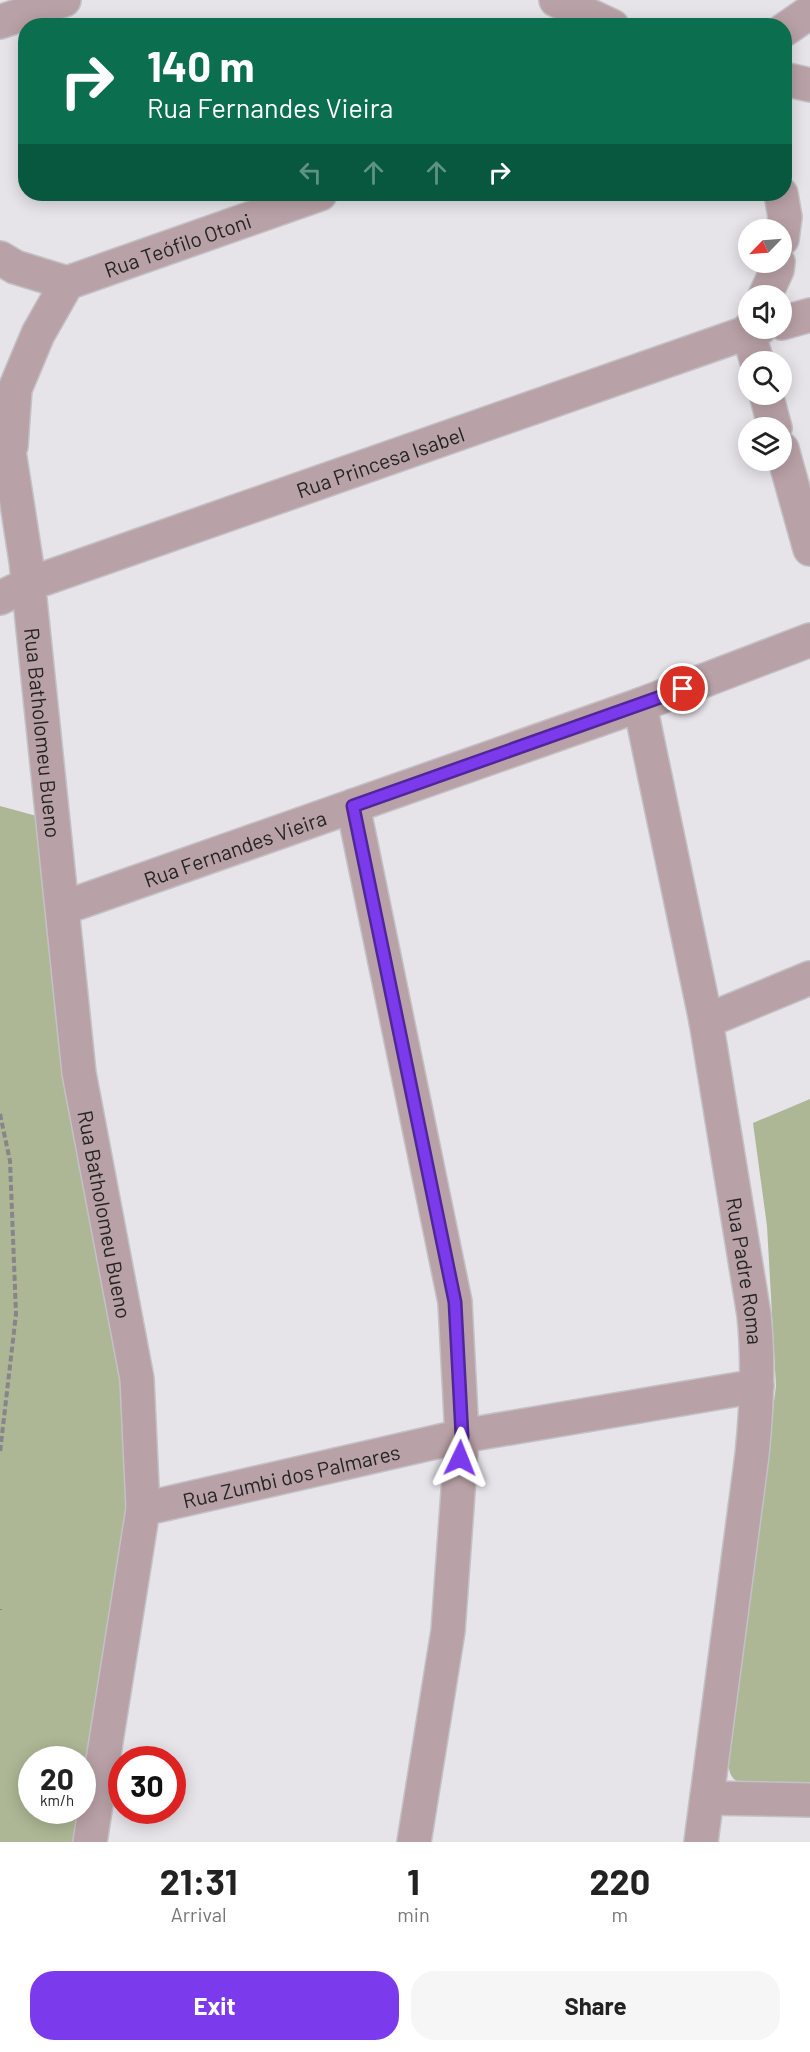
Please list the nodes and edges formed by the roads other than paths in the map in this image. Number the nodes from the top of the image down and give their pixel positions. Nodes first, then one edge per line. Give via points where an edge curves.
1 (64, 0) edge
2 (556, 0) edge
3 (810, 12) edge
4 (595, 18) edge
5 (0, 22) edge
6 (792, 24) edge
7 (792, 81) edge
8 (810, 85) edge
9 (300, 201) edge
10 (782, 201) edge
11 (785, 219) edge
12 (0, 258) edge
13 (67, 283) junction
14 (810, 315) edge
15 (792, 320) edge
16 (751, 339) edge
17 (0, 420) edge
18 (10, 458) junction
19 (788, 471) edge
20 (810, 549) edge
21 (14, 591) edge
22 (810, 640) edge
23 (640, 705) junction
24 (353, 806) junction
25 (63, 908) junction
26 (810, 978) edge
27 (706, 1021) junction
28 (757, 1386) junction
29 (462, 1436) junction
30 (143, 1509) junction
31 (707, 1798) junction
32 (810, 1800) edge
33 (90, 1842) edge
34 (414, 1842) edge
35 (701, 1842) edge

1 - 5 street
2 - 4 street
3 - 6 street
7 - 8 street
9 - 13 street, Rua Teófilo Otoni
10 - 11 street
12 - 13 street via 15,267
13 - 18 street via 38,334 15,389
14 - 15 street
16 - 21 street, Rua Princesa Isabel
17 - 18 street
18 - 21 street, Rua Batholomeu Bueno
19 - 20 street
21 - 25 street, Rua Batholomeu Bueno
22 - 23 street, Rua Fernandes Vieira
23 - 24 street, Rua Fernandes Vieira
23 - 27 street, Rua Padre Roma
24 - 25 street, Rua Fernandes Vieira
24 - 29 street via 455,1302
25 - 30 street, Rua Batholomeu Bueno via 79,1073 137,1378
26 - 27 street
27 - 28 street, Rua Padre Roma via 754,1315
28 - 29 street, Rua Zumbi dos Palmares
28 - 31 street, Rua Padre Roma via 752,1455
29 - 30 street, Rua Zumbi dos Palmares
29 - 34 street via 448,1631
30 - 33 street, Rua Batholomeu Bueno
31 - 32 street
31 - 35 street, Rua Padre Roma

